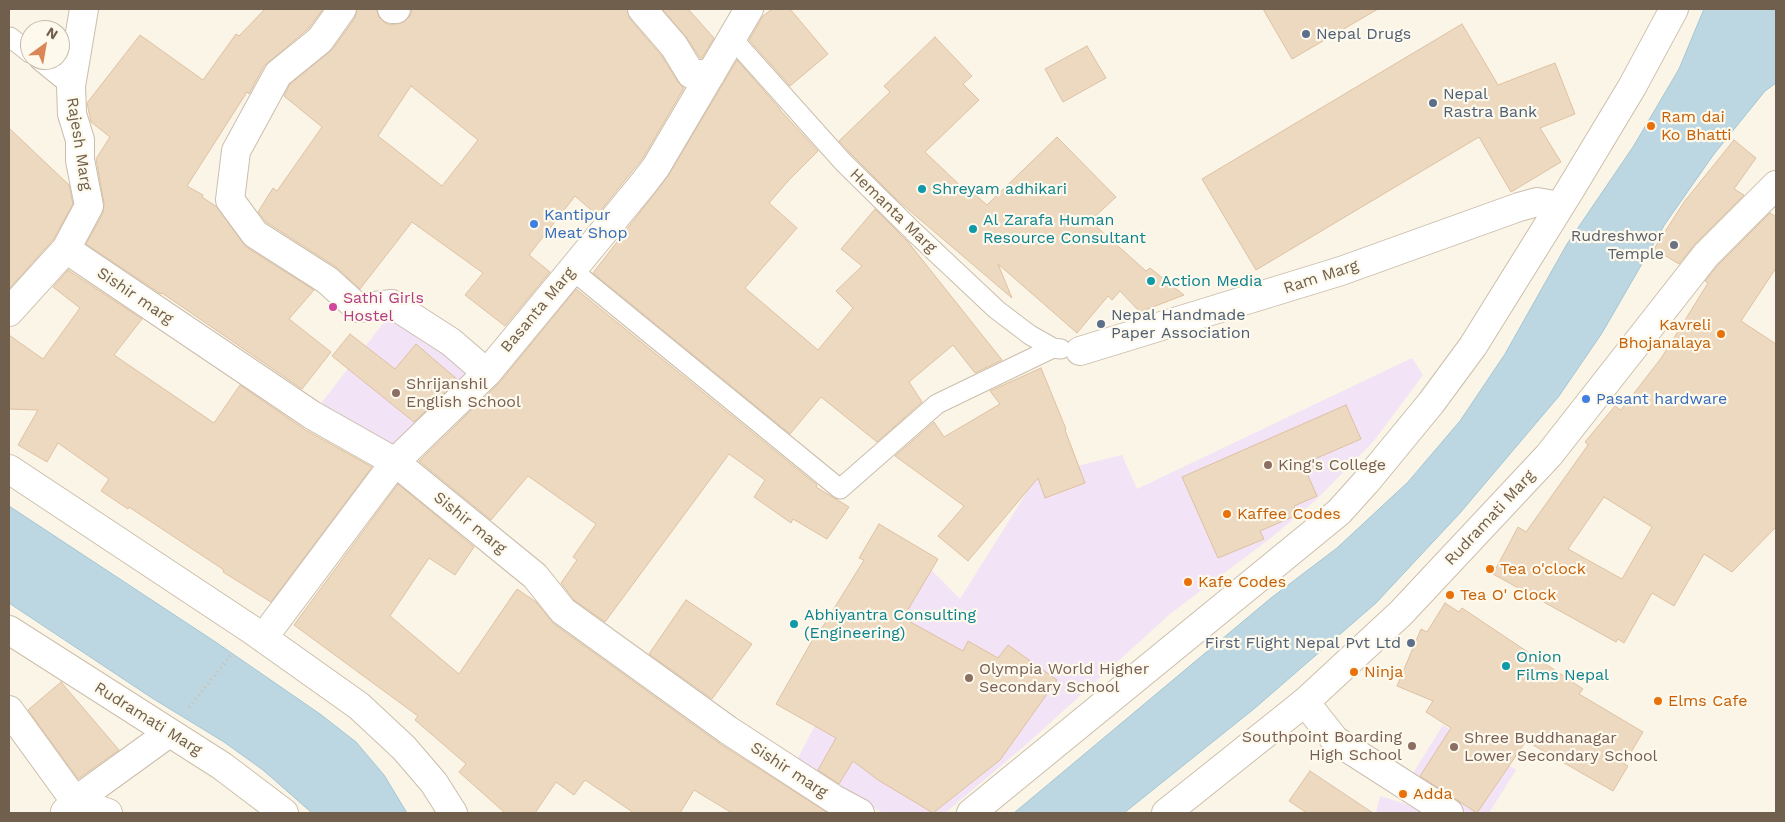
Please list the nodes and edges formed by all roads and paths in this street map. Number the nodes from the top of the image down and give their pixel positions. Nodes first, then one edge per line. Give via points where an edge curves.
1 (84, 9) edge
2 (342, 9) edge
3 (642, 9) edge
4 (749, 9) edge
5 (1674, 9) edge
6 (10, 36) dead end
7 (731, 37) junction
8 (20, 44) edge
9 (51, 70) edge
10 (711, 74) junction
11 (71, 86) junction
12 (1776, 185) edge
13 (1560, 206) junction
14 (66, 249) junction
15 (572, 270) junction
16 (9, 312) edge
17 (1053, 348) junction
18 (1080, 351) joint
19 (487, 373) junction
20 (395, 462) junction
21 (9, 469) edge
22 (9, 630) edge
23 (257, 634) junction
24 (234, 653) dead end
25 (1305, 702) junction
26 (9, 710) edge
27 (177, 723) junction
28 (69, 807) edge
29 (108, 813) edge
30 (284, 813) edge
31 (453, 813) edge
32 (860, 813) edge
33 (971, 813) edge
34 (1166, 813) edge
35 (1450, 813) edge

1 - 11 street, Rajesh Marg
2 - 19 street via 320,40 278,74 236,151 230,200 255,234 327,280 358,308 392,304 451,342
3 - 10 street via 674,46 691,74
4 - 7 street, Basanta Marg
5 - 13 street
6 - 8 lane
7 - 10 street, Basanta Marg
7 - 17 lane, Hemanta Marg via 843,162 914,232 997,310
9 - 11 lane
10 - 15 street, Basanta Marg via 656,167
11 - 14 street, Rajesh Marg via 72,114 80,140 80,160 89,206
12 - 25 street, Rudramati Marg via 1706,255 1549,455 1401,613
13 - 18 street, Ram Marg via 1537,202 1519,207 1341,271
13 - 33 street via 1473,346 1431,404 1339,512
14 - 16 street, Rajesh Marg
14 - 20 street, Sishir marg via 312,415
15 - 17 lane via 840,489 936,404
15 - 19 street, Basanta Marg
17 - 18 lane, Hemanta Marg
19 - 20 street, Basanta Marg
20 - 23 street, Basanta Marg
20 - 32 street, Sishir marg via 535,576 563,611 728,730
21 - 23 street
22 - 27 street, Rudramati Marg
23 - 31 street via 359,706 404,748 434,783
24 - 27 path
25 - 34 street, Rudramati Marg
25 - 35 street via 1335,740
26 - 28 street
27 - 28 street
27 - 30 street, Rudramati Marg via 222,766
28 - 29 street

